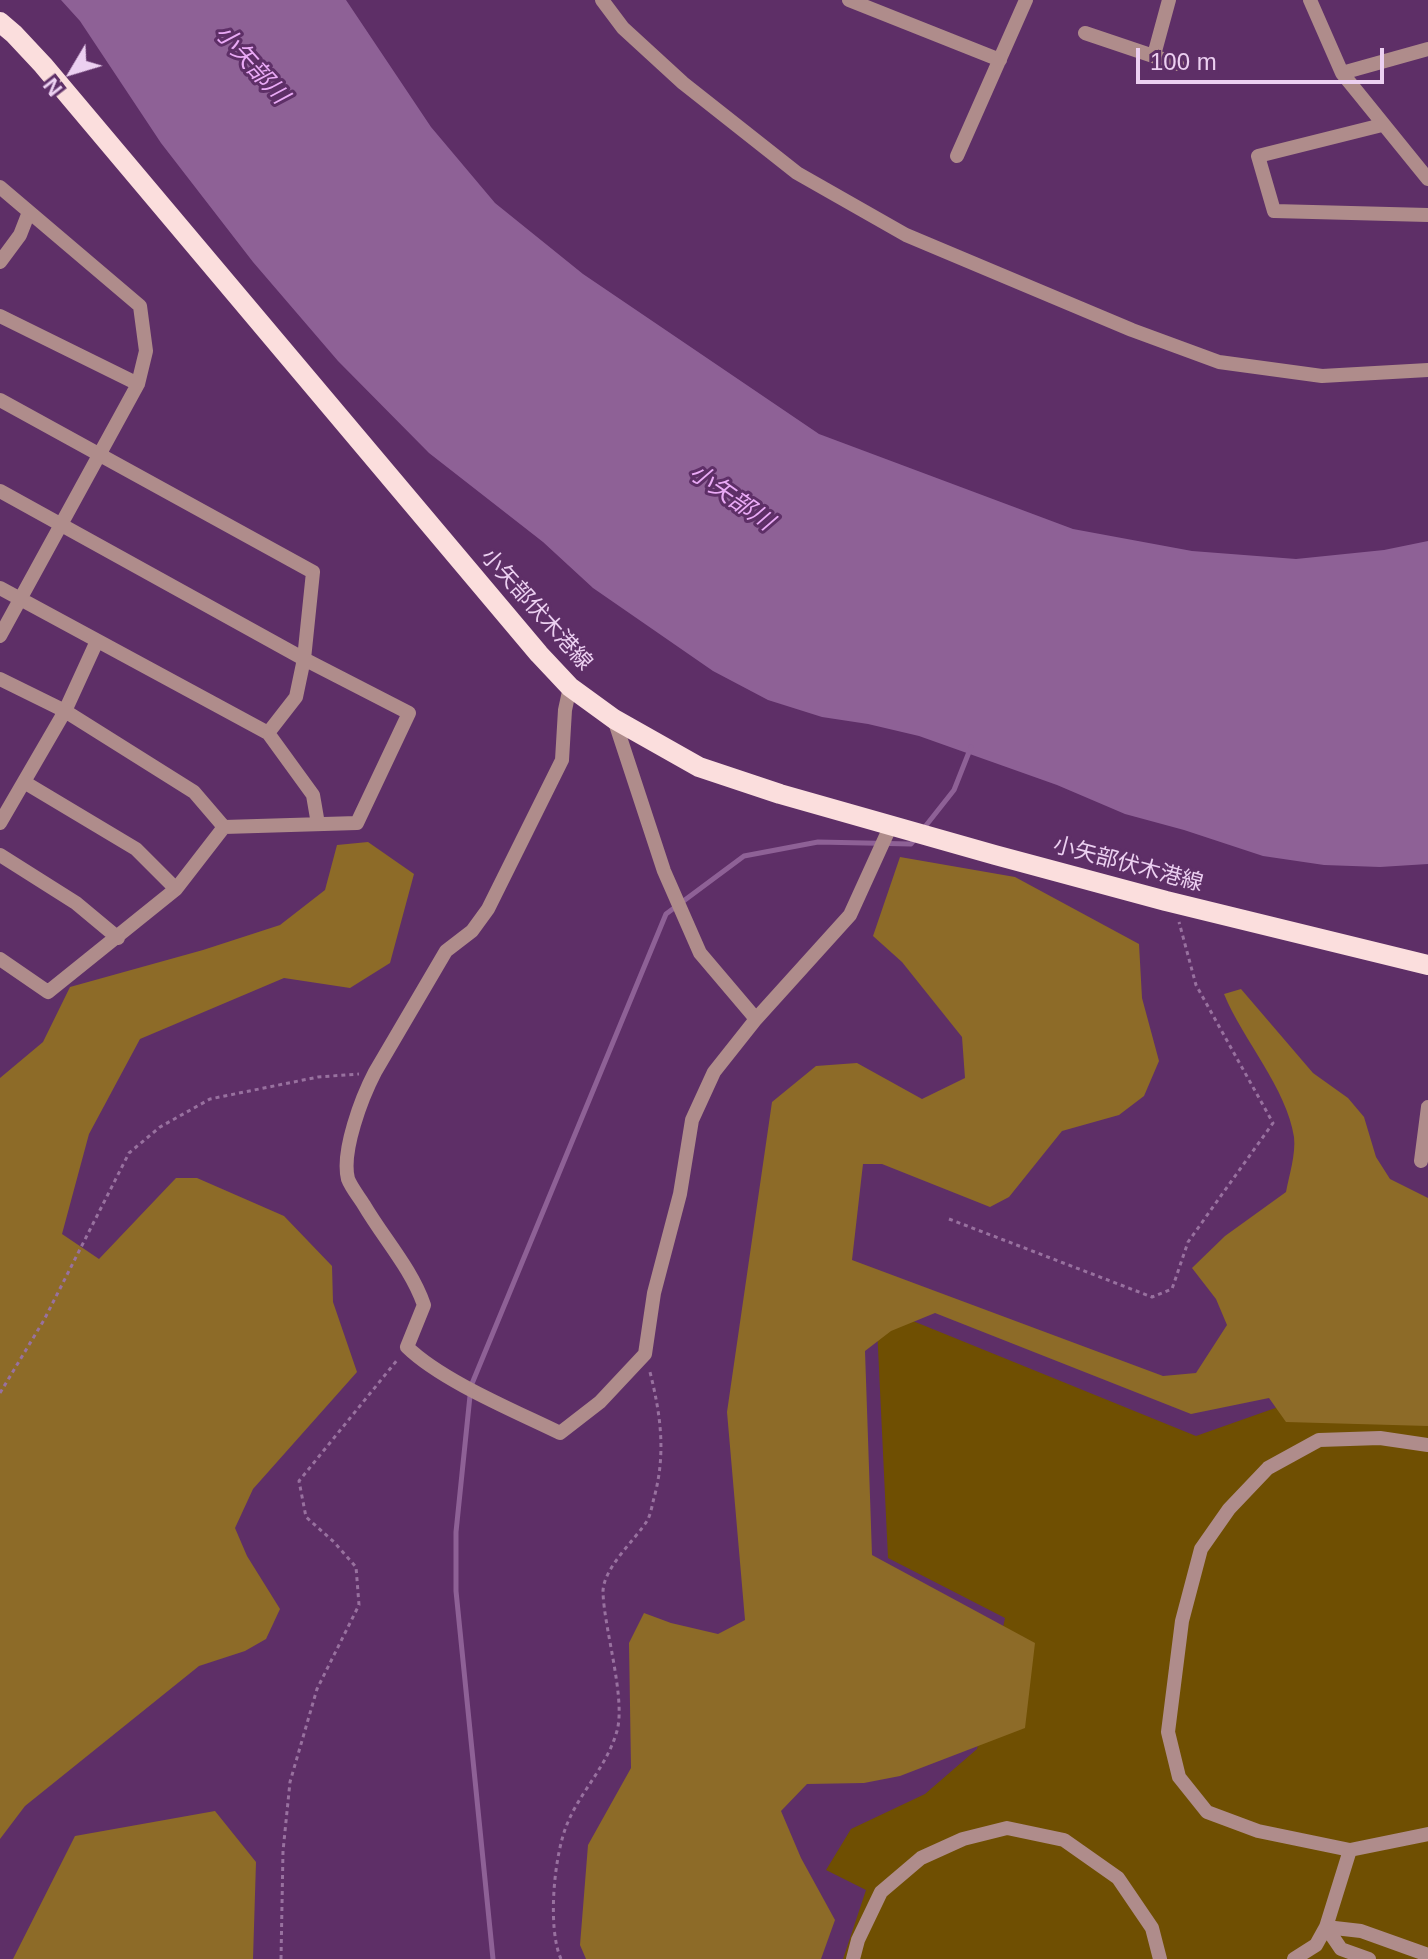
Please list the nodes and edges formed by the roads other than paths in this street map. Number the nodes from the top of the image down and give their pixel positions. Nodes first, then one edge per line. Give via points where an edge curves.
1 (602, 0) edge
2 (849, 0) edge
3 (1026, 0) edge
4 (1169, 0) edge
5 (1310, 0) edge
6 (0, 22) edge
7 (1085, 33) dead end
8 (1428, 49) edge
9 (1154, 55) junction
10 (1000, 60) junction
11 (1177, 64) dead end
12 (1342, 73) junction
13 (1382, 125) junction
14 (957, 156) dead end
15 (1426, 174) edge
16 (0, 187) edge
17 (29, 212) junction
18 (1428, 215) edge
19 (0, 262) edge
20 (0, 316) edge
21 (1426, 369) edge
22 (138, 384) junction
23 (0, 400) edge
24 (99, 455) junction
25 (0, 491) edge
26 (60, 525) junction
27 (0, 588) edge
28 (20, 598) junction
29 (0, 636) edge
30 (97, 641) junction
31 (304, 659) junction
32 (0, 679) edge
33 (570, 687) junction
34 (65, 711) junction
35 (614, 719) junction
36 (268, 733) junction
37 (24, 782) junction
38 (0, 823) edge
39 (318, 824) junction
40 (891, 825) junction
41 (224, 827) junction
42 (0, 855) edge
43 (176, 889) junction
44 (118, 938) junction
45 (0, 959) edge
46 (1428, 965) edge
47 (756, 1019) junction
48 (1428, 1107) edge
49 (1421, 1161) dead end
50 (1428, 1445) edge
51 (1428, 1834) edge
52 (1350, 1850) junction
53 (1326, 1927) junction
54 (1428, 1955) edge
55 (853, 1959) edge
56 (1160, 1959) edge
57 (1294, 1959) edge
58 (1369, 1959) edge

1 - 21 street via 623,28 683,83 786,164 906,235 1219,362 1322,376
2 - 10 street
3 - 10 street
4 - 9 street
5 - 12 street
6 - 33 main road, 小矢部伏木港線 via 43,65
7 - 9 street
8 - 12 street
9 - 11 street
10 - 14 street
12 - 13 street
13 - 15 street
13 - 18 street via 1258,156 1274,211
16 - 17 street
17 - 19 street
17 - 22 street via 140,306 146,351
20 - 22 street
22 - 24 street
23 - 24 street
24 - 26 street
24 - 31 street via 313,572
25 - 26 street
26 - 28 street
26 - 31 street
27 - 28 street
28 - 29 street
28 - 30 street
30 - 34 street
30 - 36 street
31 - 36 street via 296,697
31 - 39 street via 409,713 357,823
32 - 34 street
33 - 35 main road, 小矢部伏木港線
33 - 47 street via 562,760 488,909 472,931 446,951 375,1072 347,1152 348,1179 420,1292 424,1305 407,1347 488,1398 560,1433 600,1402 645,1354 692,1120 714,1072
34 - 37 street
34 - 41 street via 194,792
35 - 40 main road, 小矢部伏木港線 via 699,767
35 - 47 street via 664,871 700,953
36 - 39 street via 313,795
37 - 38 street
37 - 43 street via 136,849
39 - 41 street
40 - 46 main road, 小矢部伏木港線 via 1174,903
40 - 47 street via 850,915
41 - 43 street
42 - 44 street via 76,903
43 - 44 street
44 - 45 street via 48,992
48 - 49 street
50 - 52 street via 1380,1438 1319,1440 1268,1468 1201,1549 1182,1621 1168,1732 1179,1777 1207,1812 1258,1831
51 - 52 street
52 - 53 street
53 - 54 street via 1361,1931
53 - 57 street via 1316,1945
53 - 58 street via 1341,1949
55 - 56 street via 881,1892 911,1866 963,1839 1007,1828 1064,1840 1118,1878 1152,1928

